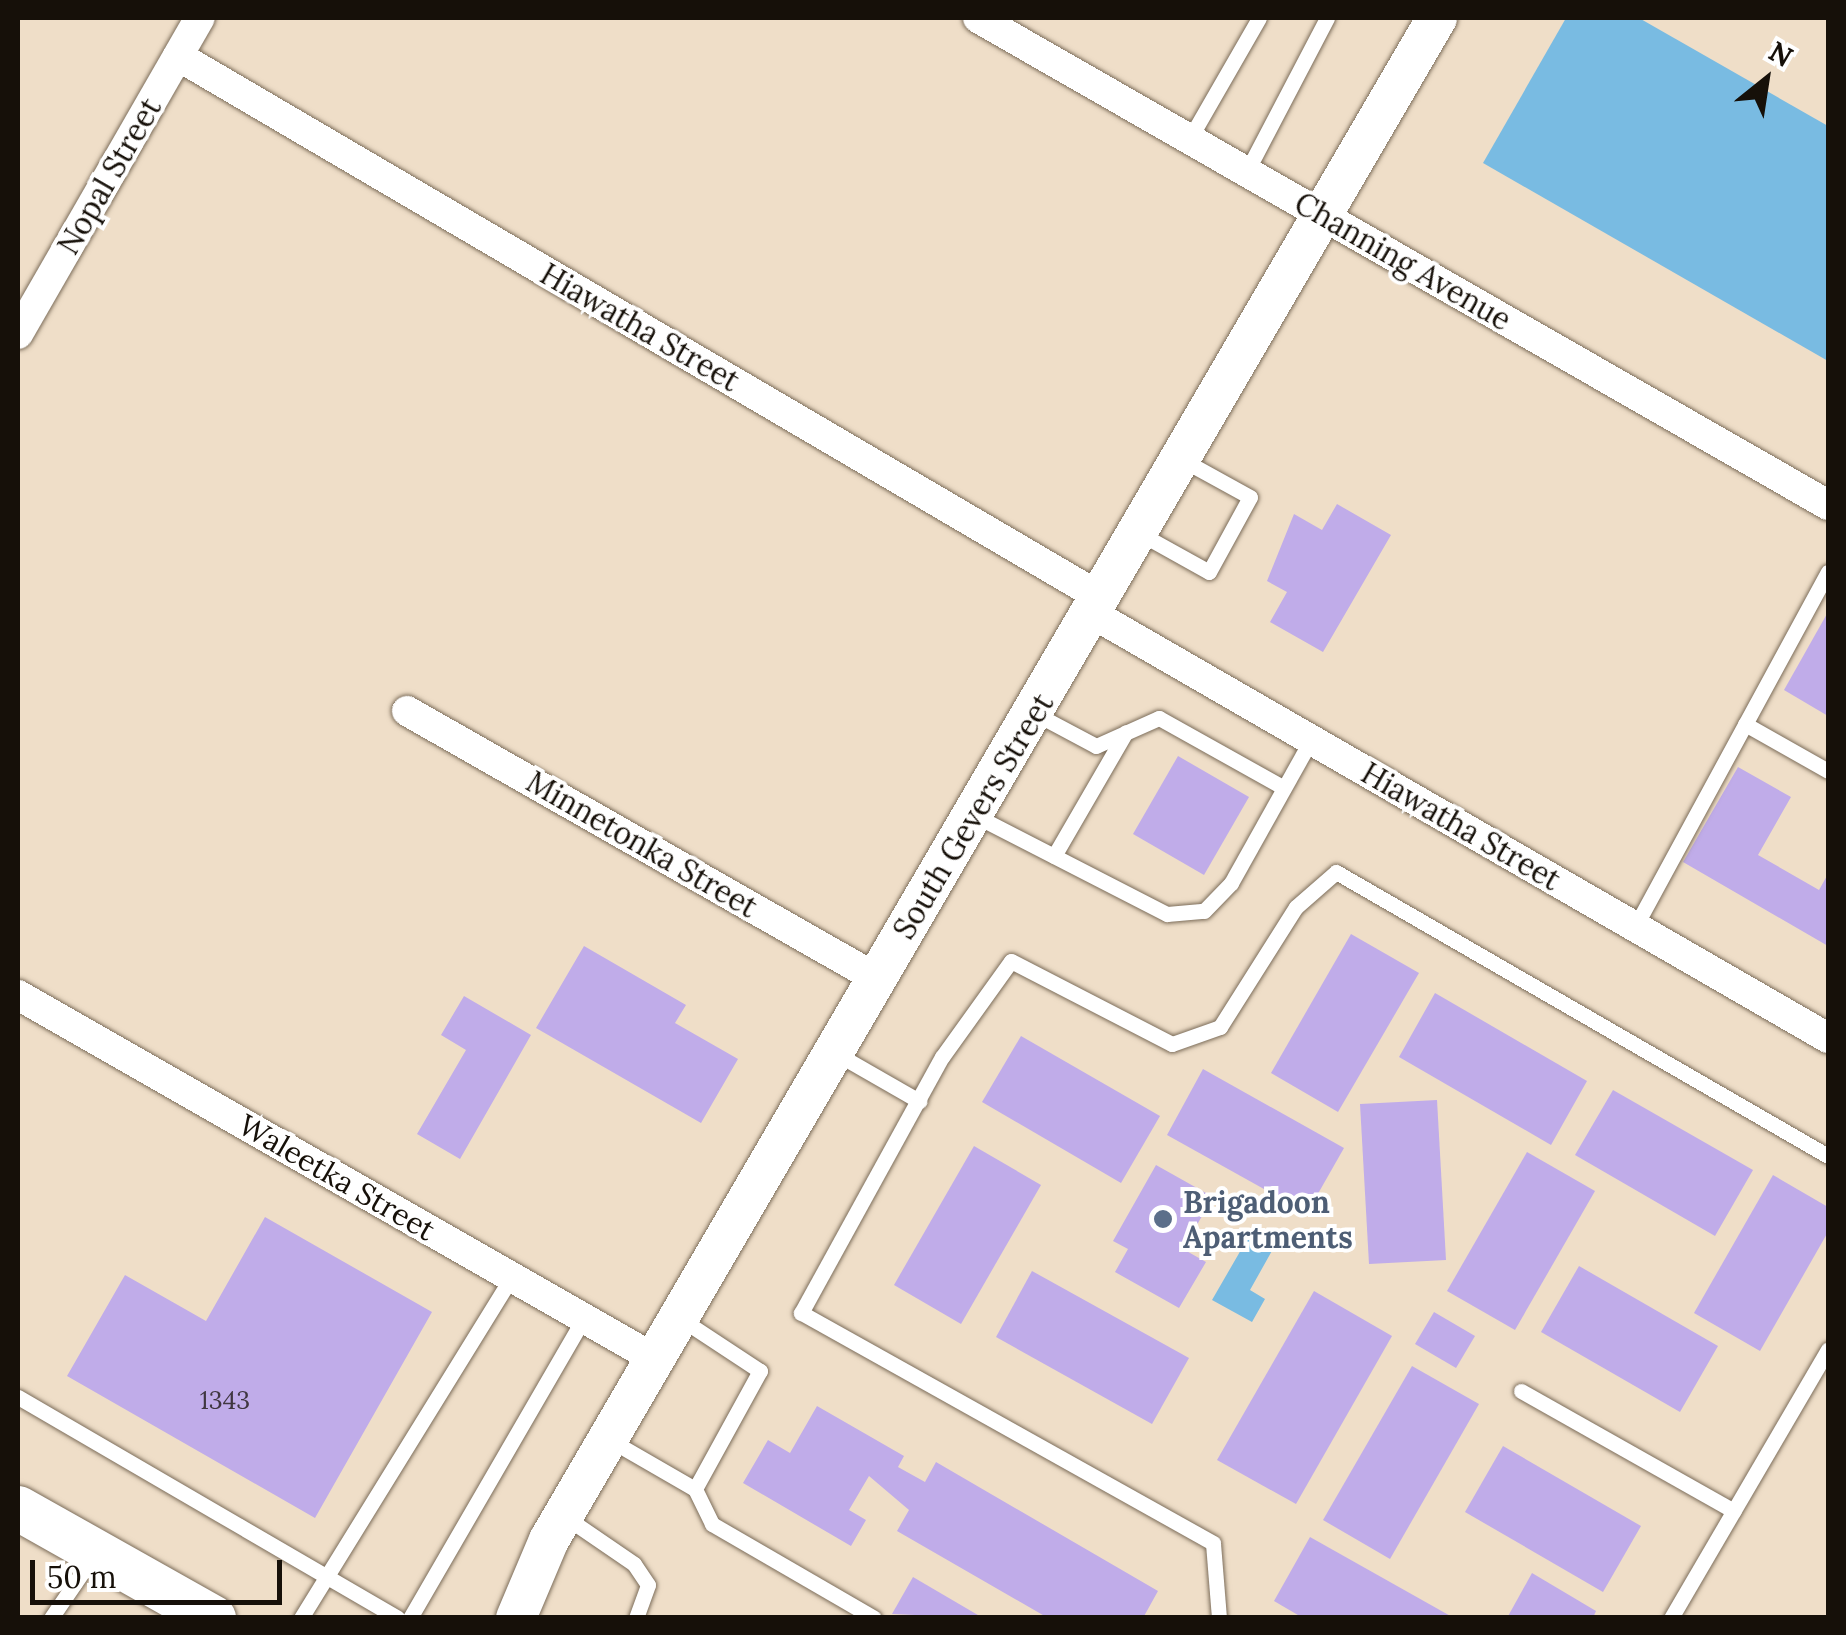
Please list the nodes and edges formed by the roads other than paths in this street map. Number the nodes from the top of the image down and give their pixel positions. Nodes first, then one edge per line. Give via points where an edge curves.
1 (200, 18) edge
2 (978, 18) edge
3 (1258, 18) edge
4 (1327, 18) edge
5 (1438, 18) edge
6 (178, 56) junction
7 (1190, 138) junction
8 (1247, 172) junction
9 (1323, 215) junction
10 (18, 334) edge
11 (1182, 459) junction
12 (1828, 505) edge
13 (1139, 533) junction
14 (1828, 572) edge
15 (1097, 606) junction
16 (408, 711) dead end
17 (1034, 712) junction
18 (1745, 724) junction
19 (1128, 728) junction
20 (1311, 740) junction
21 (1828, 771) edge
22 (1284, 788) junction
23 (974, 815) junction
24 (1054, 856) junction
25 (1635, 926) junction
26 (876, 978) junction
27 (18, 995) edge
28 (1828, 1038) edge
29 (834, 1052) junction
30 (919, 1101) junction
31 (1828, 1156) edge
32 (512, 1277) junction
33 (583, 1318) junction
34 (680, 1319) junction
35 (1828, 1349) edge
36 (657, 1360) junction
37 (1521, 1391) dead end
38 (18, 1397) edge
39 (610, 1440) junction
40 (695, 1489) junction
41 (18, 1508) edge
42 (1734, 1510) junction
43 (564, 1516) junction
44 (96, 1552) junction
45 (327, 1576) junction
46 (51, 1618) edge
47 (213, 1618) edge
48 (302, 1618) edge
49 (397, 1618) edge
50 (410, 1618) edge
51 (516, 1618) edge
52 (636, 1618) edge
53 (874, 1618) edge
54 (1219, 1618) edge
55 (1672, 1618) edge

1 - 6 street, Nopal Street
2 - 7 street, Channing Avenue
3 - 7 lane
4 - 8 lane
5 - 9 street, South Gevers Street
6 - 10 street, Nopal Street
6 - 15 street, Hiawatha Street
7 - 8 street, Channing Avenue
8 - 9 street, Channing Avenue
9 - 11 street, South Gevers Street
9 - 12 street, Channing Avenue
11 - 13 street, South Gevers Street
11 - 13 lane via 1250,497 1209,572
13 - 15 street, South Gevers Street
14 - 18 lane
15 - 17 street, South Gevers Street
15 - 20 street, Hiawatha Street
16 - 26 street, Minnetonka Street
17 - 19 lane via 1096,746
17 - 23 street, South Gevers Street
18 - 21 lane
18 - 25 lane
19 - 22 lane via 1159,718
19 - 24 lane
20 - 22 lane
20 - 25 street, Hiawatha Street
22 - 24 lane via 1231,883 1204,912 1167,914
23 - 24 lane
23 - 26 street, South Gevers Street
25 - 28 street, Hiawatha Street
26 - 29 street, South Gevers Street
27 - 32 street, Waleetka Street
29 - 30 lane
29 - 34 street, South Gevers Street
30 - 31 lane via 942,1057 1011,962 1172,1044 1220,1027 1296,907 1336,872
30 - 54 lane via 802,1313 1213,1543
32 - 33 street, Waleetka Street
32 - 45 lane
33 - 36 street, Waleetka Street
33 - 50 lane
34 - 36 street, South Gevers Street
34 - 40 lane via 760,1371
35 - 42 lane
36 - 39 street, South Gevers Street
37 - 42 lane
38 - 45 lane
39 - 40 lane
39 - 43 street, South Gevers Street
40 - 53 lane via 712,1524
41 - 44 main road
42 - 55 lane
43 - 51 street, South Gevers Street
43 - 52 lane via 634,1564 648,1585
44 - 46 lane
44 - 47 main road
45 - 48 lane
45 - 49 lane

